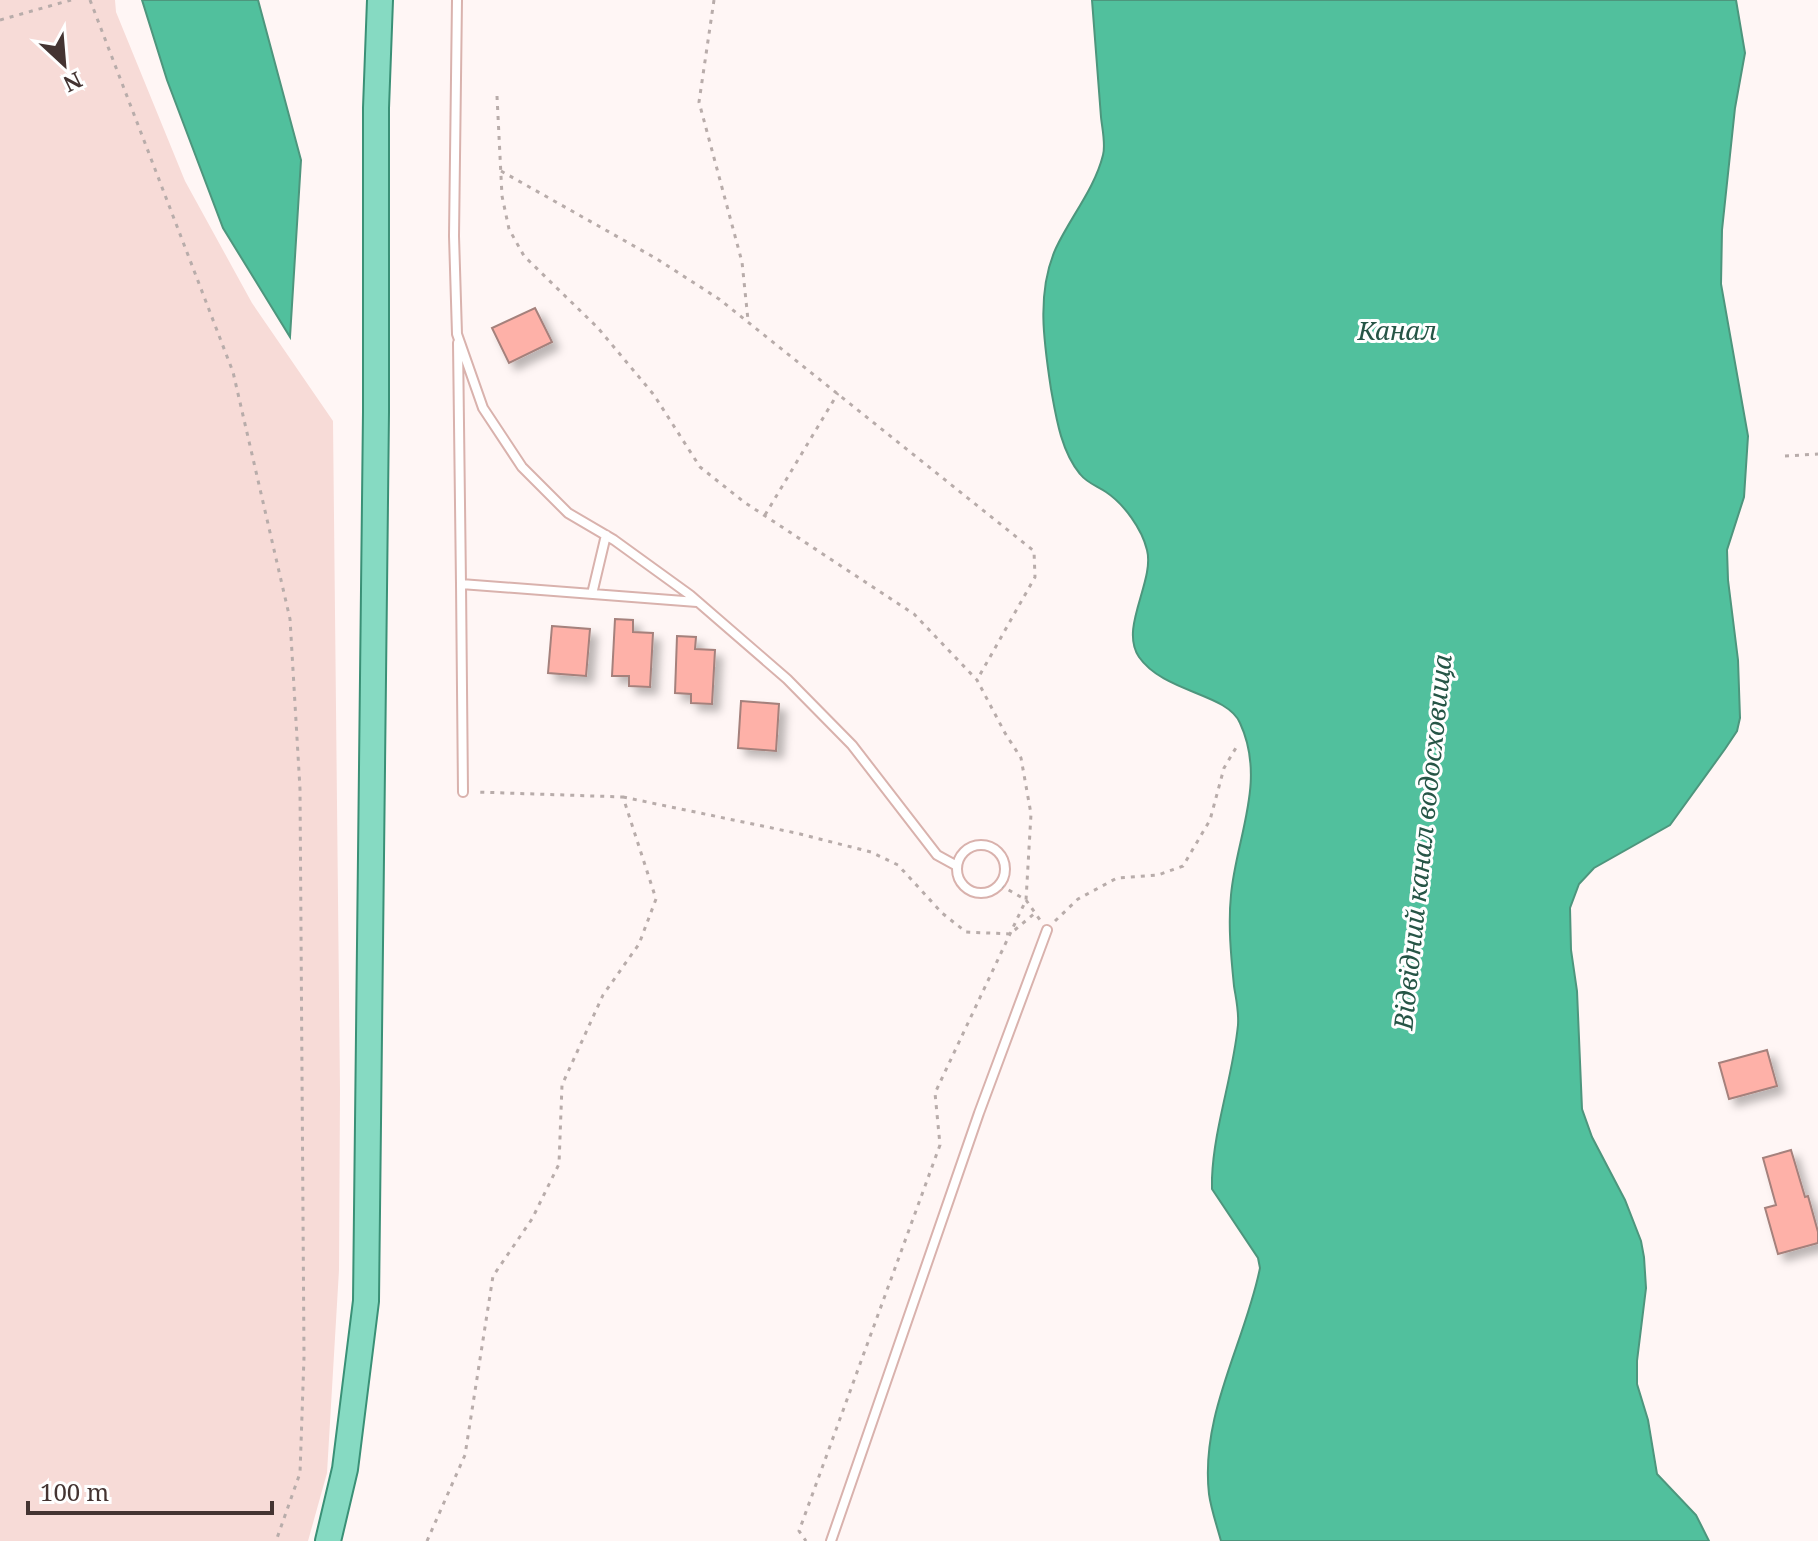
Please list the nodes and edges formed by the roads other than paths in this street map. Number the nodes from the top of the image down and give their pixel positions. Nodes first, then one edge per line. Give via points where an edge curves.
1 (380, 0) edge
2 (457, 0) edge
3 (457, 334) junction
4 (606, 535) junction
5 (461, 584) junction
6 (592, 594) junction
7 (697, 602) junction
8 (463, 792) road end
9 (957, 866) junction
10 (1047, 930) road end
11 (328, 1541) edge
12 (831, 1541) edge

1 - 11 main road via 366,1301 345,1469
2 - 3 lane
3 - 4 lane via 483,408 522,467 568,513
3 - 5 lane
4 - 6 lane
4 - 7 lane
5 - 6 lane
5 - 8 lane
6 - 7 lane
7 - 9 lane via 787,679 852,745 937,855
9 - 9 lane via 964,851 987,845 1006,869 1000,885 987,893 971,892 960,881
10 - 12 lane

